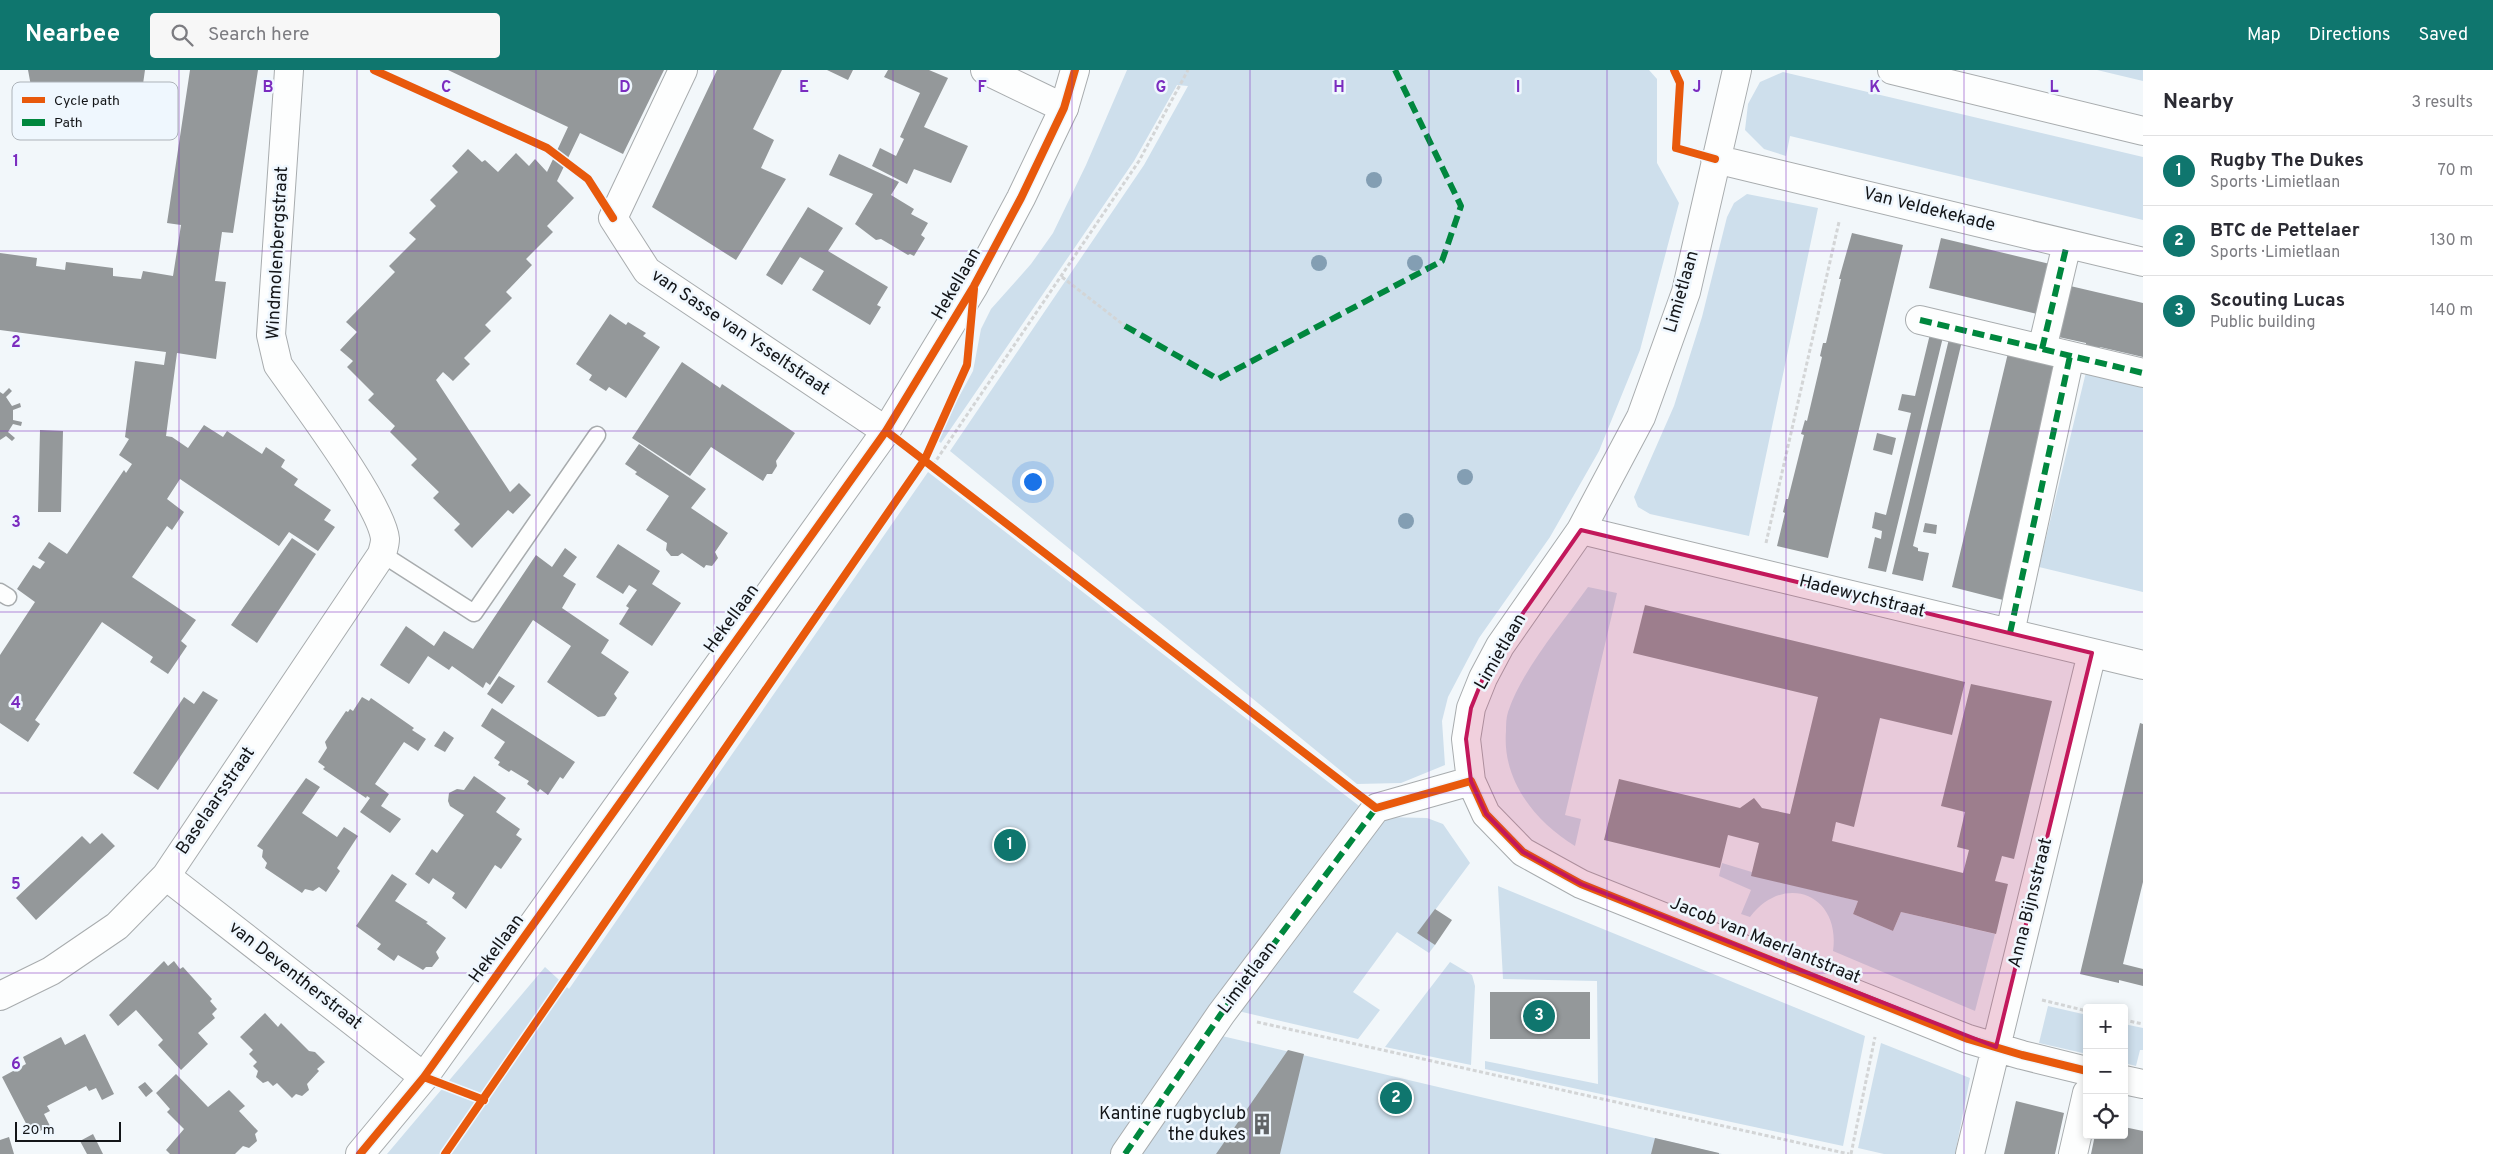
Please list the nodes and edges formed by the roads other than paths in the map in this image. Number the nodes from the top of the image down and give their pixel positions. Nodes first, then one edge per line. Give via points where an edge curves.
1 (288, 70) edge
2 (683, 70) edge
3 (985, 70) edge
4 (1075, 70) edge
5 (1737, 70) edge
6 (1892, 70) edge
7 (1064, 108) junction
8 (2143, 131) edge
9 (1715, 159) junction
10 (2067, 244) junction
11 (2143, 262) edge
12 (1920, 320) dead end
13 (2042, 349) junction
14 (2070, 356) junction
15 (2143, 373) edge
16 (886, 430) junction
17 (597, 435) dead end
18 (1581, 530) junction
19 (382, 554) junction
20 (2010, 633) junction
21 (2092, 653) junction
22 (2143, 665) edge
23 (1471, 781) junction
24 (166, 876) junction
25 (0, 996) edge
26 (1996, 1048) junction
27 (2083, 1070) edge
28 (424, 1077) junction
29 (2128, 1081) edge
30 (2143, 1084) edge
31 (2087, 1094) edge
32 (360, 1154) edge
33 (1125, 1154) edge
34 (1970, 1154) edge
35 (2073, 1154) edge

1 - 19 street, Windmolenbergstraat via 271,335 273,350 278,365 363,490 381,526 385,540
2 - 16 street, van Sasse van Ysseltstraat via 613,218 647,271
3 - 7 street
4 - 7 street, Hekellaan
5 - 9 street, Limietlaan
6 - 8 street
7 - 16 street, Hekellaan via 974,286
9 - 10 street, Van Veldekekade
9 - 18 street, Limietlaan via 1686,292 1645,408
10 - 11 street, Van Veldekekade
10 - 13 street
12 - 13 street
13 - 14 street
14 - 15 street
14 - 20 street
16 - 28 street, Hekellaan
17 - 19 lane via 474,613
18 - 20 street, Hadewychstraat
18 - 23 street, Limietlaan via 1500,646 1483,678 1471,708 1466,739
19 - 24 street, Baselaarsstraat
20 - 21 street, Hadewychstraat
21 - 22 street, Hadewychstraat
21 - 26 street, Anna Bijnsstraat
23 - 26 street, Jacob van Maerlantstraat via 1486,814 1523,852 1580,884
23 - 33 street, Limietlaan via 1376,808 1221,1014
24 - 25 street, Baselaarsstraat via 117,926 51,971
24 - 28 street, van Deventherstraat
26 - 27 street, Jacob van Maerlantstraat
26 - 34 street, Anna Bijnsstraat
28 - 32 street, Hekellaan
29 - 30 street
31 - 35 street

